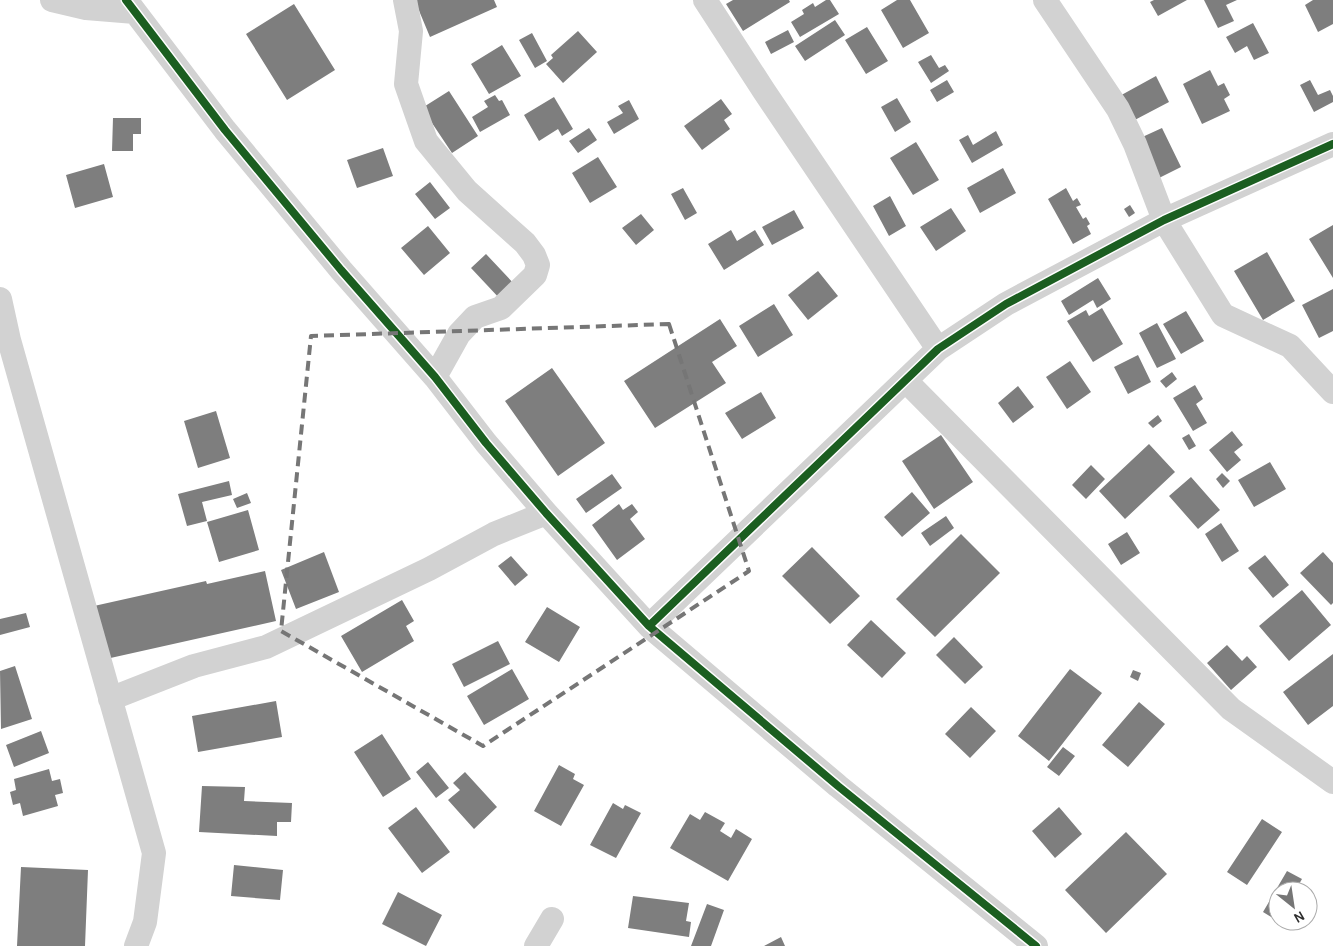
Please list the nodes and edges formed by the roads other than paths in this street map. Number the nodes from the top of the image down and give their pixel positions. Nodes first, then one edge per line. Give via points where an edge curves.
1 (52, 0) edge
2 (405, 0) edge
3 (705, 0) edge
4 (1045, 0) edge
5 (130, 6) edge
6 (1333, 144) edge
7 (1164, 220) junction
8 (0, 300) edge
9 (938, 349) junction
10 (435, 377) junction
11 (906, 381) junction
12 (1333, 392) edge
13 (546, 513) junction
14 (649, 626) junction
15 (110, 699) junction
16 (1333, 782) edge
17 (552, 919) dead end
18 (136, 946) edge
19 (536, 946) edge
20 (1036, 946) edge

1 - 5 street via 86,8
2 - 10 street via 410,31 406,84 426,141 467,191 525,243 538,265 535,275 501,308 475,317 459,334
3 - 9 street
4 - 7 street via 1118,109
5 - 10 street via 225,130
6 - 7 street
7 - 9 street via 1006,304
7 - 12 street via 1223,315 1290,346
8 - 15 street
9 - 11 street
10 - 13 street
11 - 14 street
11 - 16 street via 1231,709
13 - 14 street
13 - 15 street via 494,534 266,647 194,666
14 - 20 street via 838,786
15 - 18 street via 154,854 145,922
17 - 19 street

